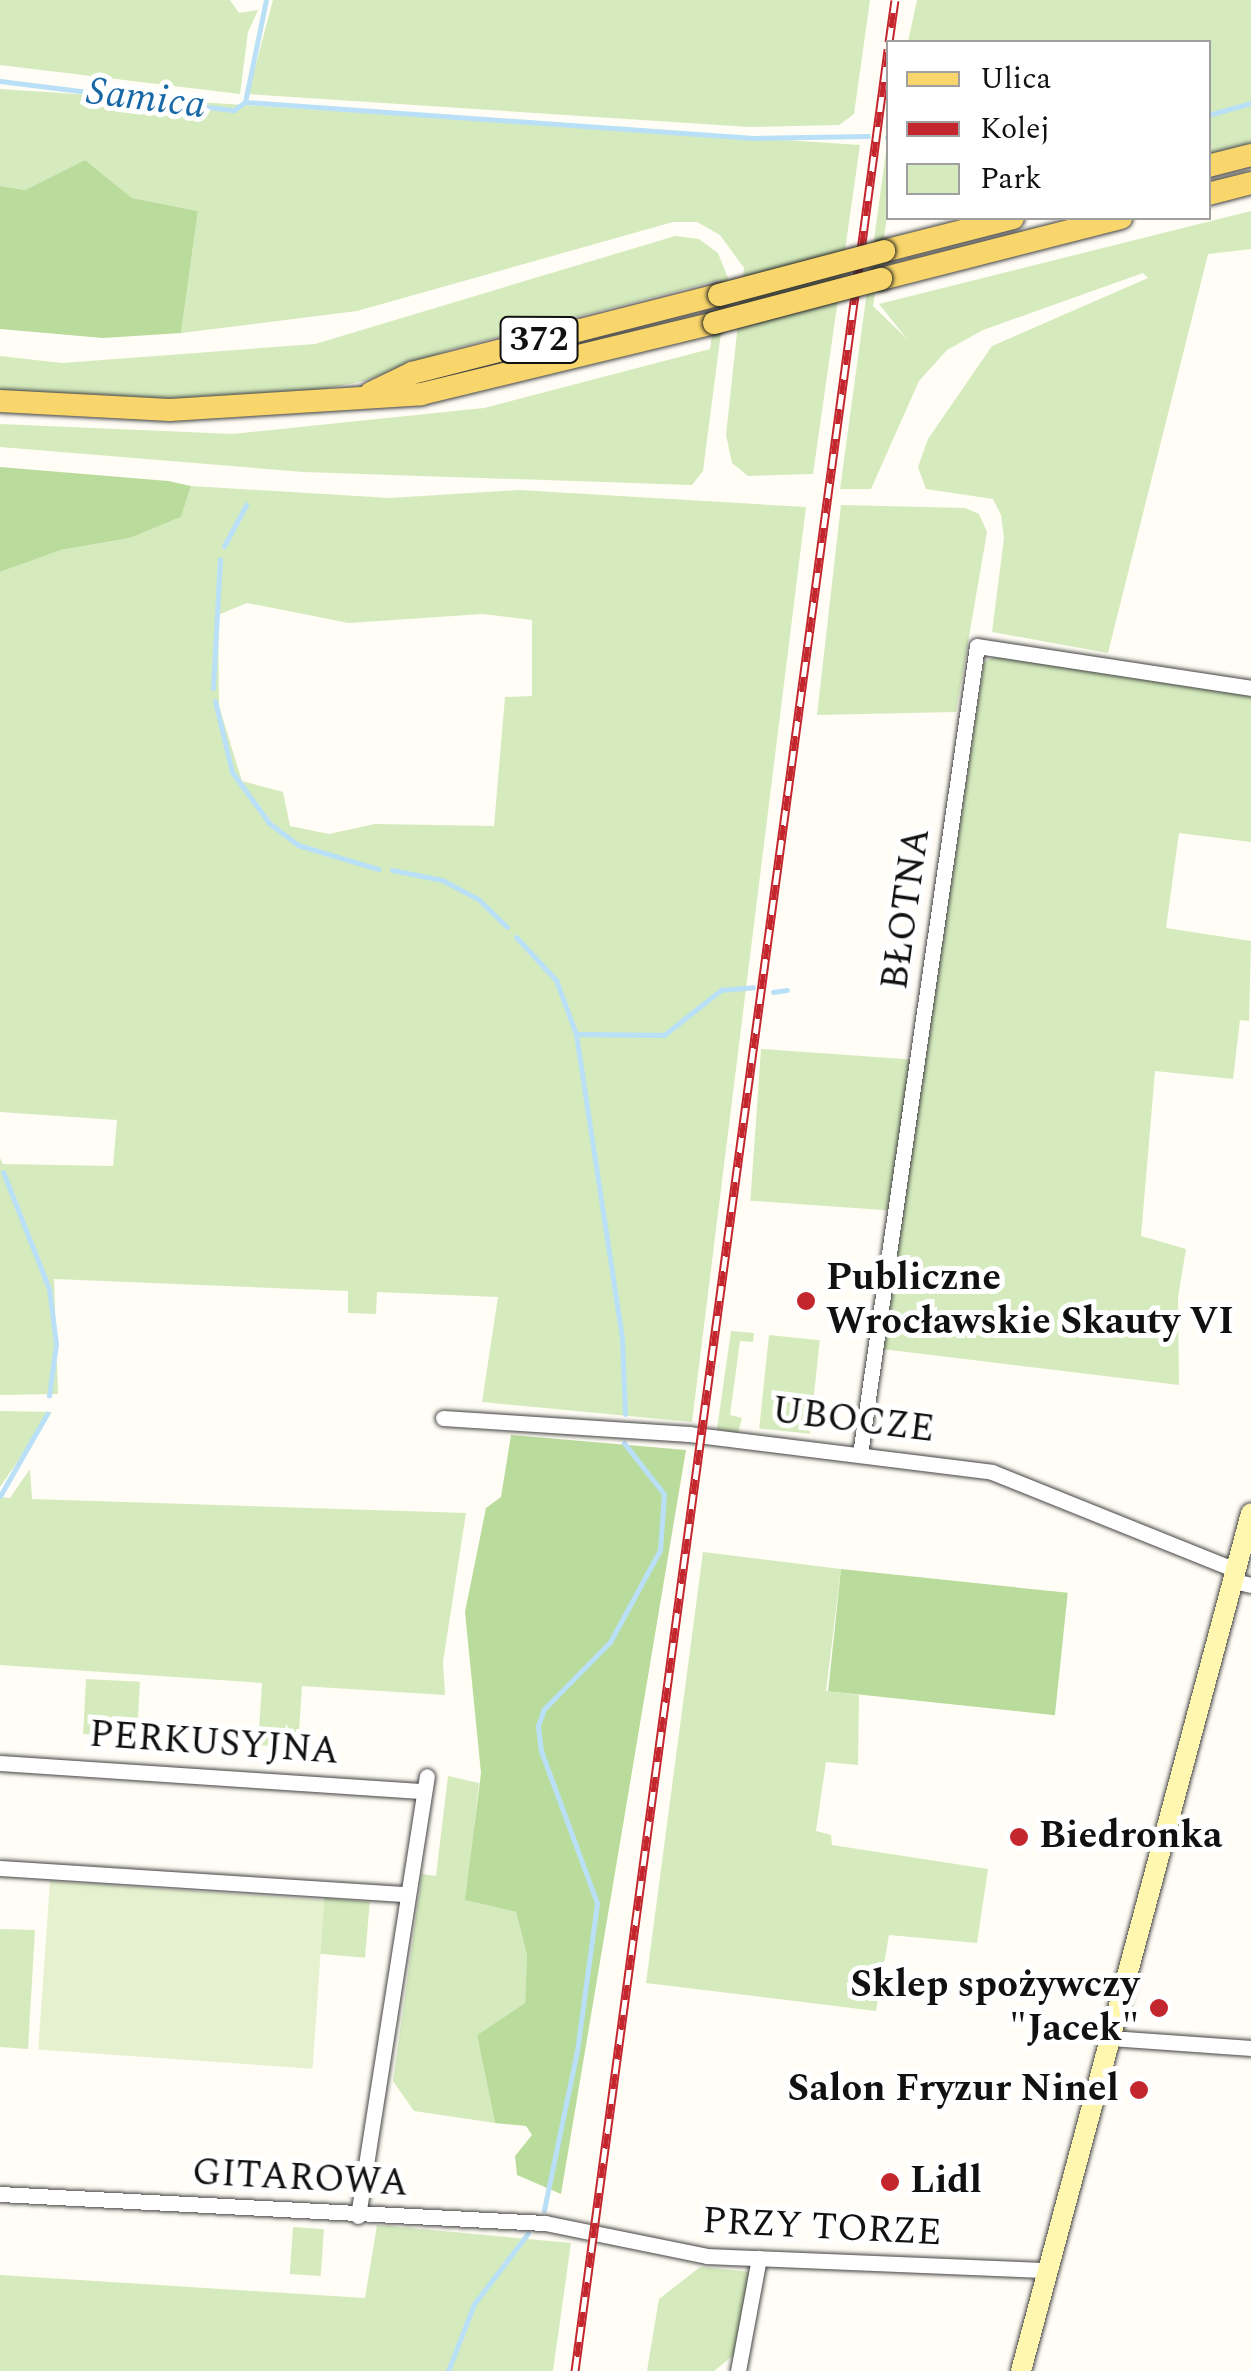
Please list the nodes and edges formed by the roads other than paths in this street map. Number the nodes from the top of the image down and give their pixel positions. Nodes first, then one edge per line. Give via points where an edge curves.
1 (1251, 155) edge
2 (1211, 165) edge
3 (1251, 183) edge
4 (1211, 193) edge
5 (1004, 220) edge
6 (1113, 220) edge
7 (364, 396) junction
8 (0, 401) edge
9 (1251, 688) edge
10 (443, 1418) dead end
11 (860, 1454) junction
12 (1251, 1514) edge
13 (1240, 1579) edge
14 (0, 1763) edge
15 (0, 1868) edge
16 (407, 1894) junction
17 (1110, 2038) junction
18 (1251, 2048) edge
19 (0, 2194) edge
20 (358, 2216) junction
21 (594, 2235) joint
22 (760, 2258) junction
23 (1048, 2270) junction
24 (738, 2371) edge
25 (1022, 2371) edge

1 - 2 main road
3 - 4 main road
5 - 7 main road, 372, bridge via 412,373
6 - 7 main road, 372, bridge via 421,394
7 - 8 main road, 372 via 170,410
9 - 11 street, BŁOTNA via 977,646
10 - 11 street, UBOCZE via 669,1432
11 - 13 street, UBOCZE via 992,1472
12 - 13 main road
13 - 17 main road
14 - 16 street, PERKUSYJNA via 425,1783
15 - 16 street
16 - 20 street, PERKUSYJNA
17 - 18 street
17 - 23 main road
19 - 20 street, GITAROWA
20 - 21 street, GITAROWA via 545,2223
21 - 22 street, PRZY TORZE via 652,2249
22 - 23 street, PRZY TORZE
22 - 24 street
23 - 25 main road

